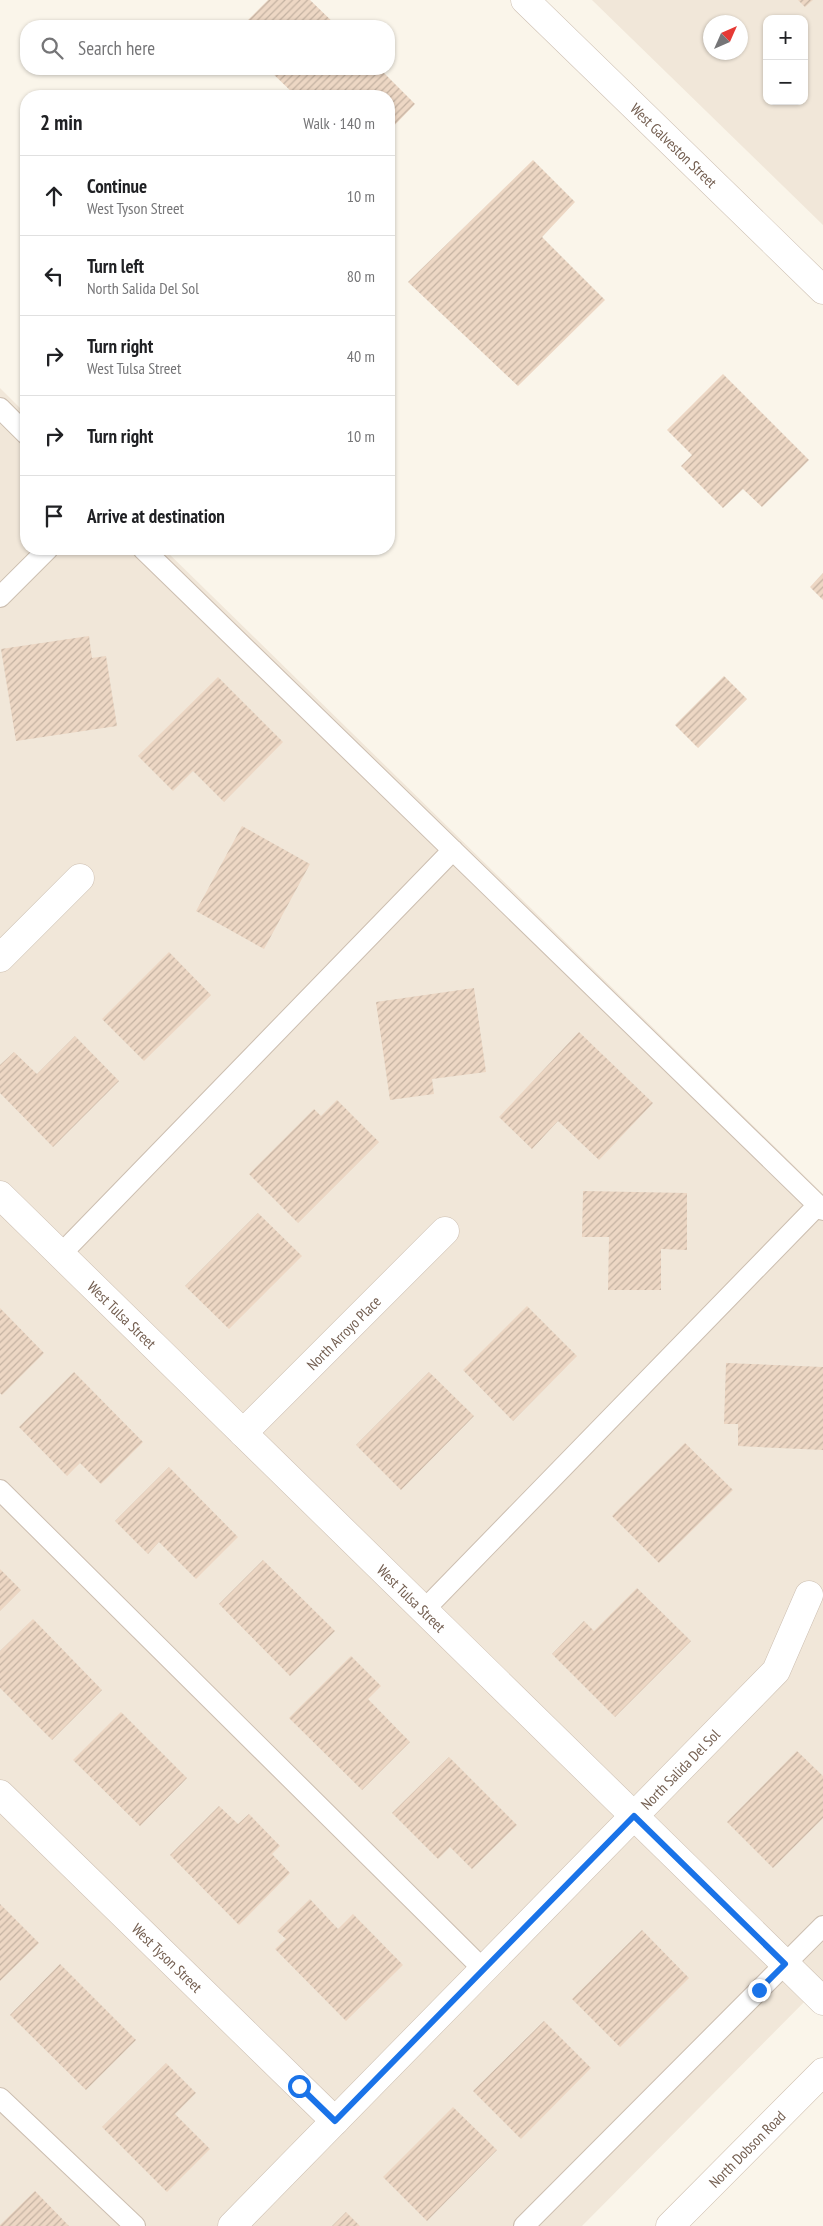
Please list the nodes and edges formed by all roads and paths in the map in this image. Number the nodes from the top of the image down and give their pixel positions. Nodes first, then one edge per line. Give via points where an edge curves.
1 (526, 0) edge
2 (823, 290) edge
3 (0, 408) edge
4 (20, 428) edge
5 (42, 555) edge
6 (149, 555) edge
7 (0, 597) edge
8 (453, 850) junction
9 (80, 878) dead end
10 (0, 958) edge
11 (0, 1195) edge
12 (820, 1208) edge
13 (445, 1231) dead end
14 (61, 1254) junction
15 (243, 1433) junction
16 (0, 1490) edge
17 (809, 1595) dead end
18 (424, 1610) junction
19 (0, 1794) edge
20 (634, 1816) junction
21 (823, 1926) edge
22 (785, 1964) junction
23 (484, 1970) junction
24 (823, 2001) edge
25 (823, 2072) edge
26 (0, 2098) edge
27 (335, 2121) junction
28 (134, 2226) edge
29 (232, 2226) edge
30 (524, 2226) edge
31 (670, 2226) edge

1 - 2 street, West Galveston Street
3 - 4 lane
5 - 7 lane
6 - 8 lane
8 - 12 lane
8 - 14 lane
9 - 10 street
11 - 14 street, West Tulsa Street
12 - 18 lane
13 - 15 street, North Arroyo Place
14 - 15 street, West Tulsa Street
15 - 18 street, West Tulsa Street
16 - 23 lane
17 - 20 street, North Salida Del Sol via 776,1671
18 - 20 street, West Tulsa Street
19 - 27 street, West Tyson Street
20 - 22 street, West Tulsa Street
20 - 23 street, North Salida Del Sol
21 - 22 lane
22 - 24 street, West Tulsa Street
22 - 30 lane
23 - 27 street, North Salida Del Sol
25 - 31 street, North Dobson Road
26 - 28 lane
27 - 29 street, North Salida Del Sol

